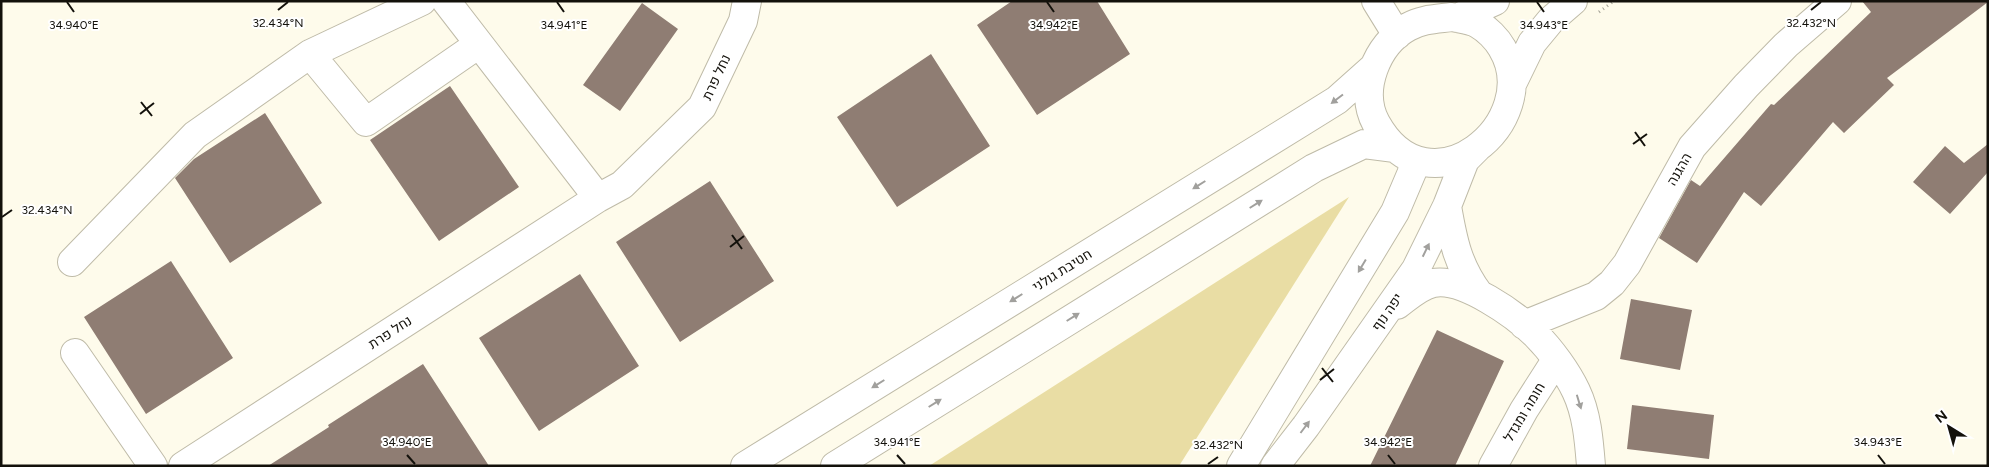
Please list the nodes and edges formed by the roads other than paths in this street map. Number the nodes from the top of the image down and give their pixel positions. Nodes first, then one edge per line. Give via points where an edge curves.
1 (422, 1) edge
2 (446, 1) edge
3 (747, 1) edge
4 (1376, 1) edge
5 (1495, 1) edge
6 (1573, 1) edge
7 (1837, 1) edge
8 (1457, 18) junction
9 (1397, 36) junction
10 (479, 44) junction
11 (310, 54) junction
12 (1374, 67) junction
13 (1513, 82) junction
14 (1478, 147) junction
15 (1404, 154) junction
16 (598, 198) junction
17 (1447, 206) junction
18 (72, 262) dead end
19 (1479, 294) junction
20 (1387, 312) junction
21 (1524, 325) junction
22 (75, 353) dead end
23 (1556, 360) junction
24 (153, 466) edge
25 (183, 466) edge
26 (746, 466) edge
27 (834, 466) edge
28 (1240, 466) edge
29 (1275, 466) edge
30 (1493, 466) edge
31 (1591, 466) edge

1 - 11 street
2 - 10 street
3 - 16 street, נחל פרת via 743,21 702,107 622,185
4 - 9 street
5 - 8 street
6 - 13 street via 1532,43
7 - 21 street, ההגנה via 1779,52 1692,147 1627,264 1612,283 1596,296
8 - 9 street via 1426,20 1408,27
8 - 13 street via 1478,24 1498,41 1510,61
9 - 12 street via 1387,44
10 - 11 street via 366,122
10 - 16 street
11 - 18 street via 195,135
12 - 15 street via 1369,93 1374,119 1384,138
12 -> 26 street, חטיבת גולני via 1337,100
13 - 14 street via 1506,114 1495,131
14 - 15 street via 1450,162 1430,164
14 - 17 street, יפה נוף via 1465,160
27 -> 15 street via 1314,168 1364,144
15 -> 28 street via 1412,172 1395,212
16 - 25 street, נחל פרת
17 - 19 street via 1458,258 1465,276
20 -> 17 street, יפה נוף via 1416,269
19 - 20 street via 1452,284 1434,283 1419,289
19 - 21 street
29 -> 20 street, יפה נוף
21 - 23 street via 1537,335
22 - 24 street
23 - 30 street, חומה ומגדל
23 -> 31 street via 1576,391 1588,430

